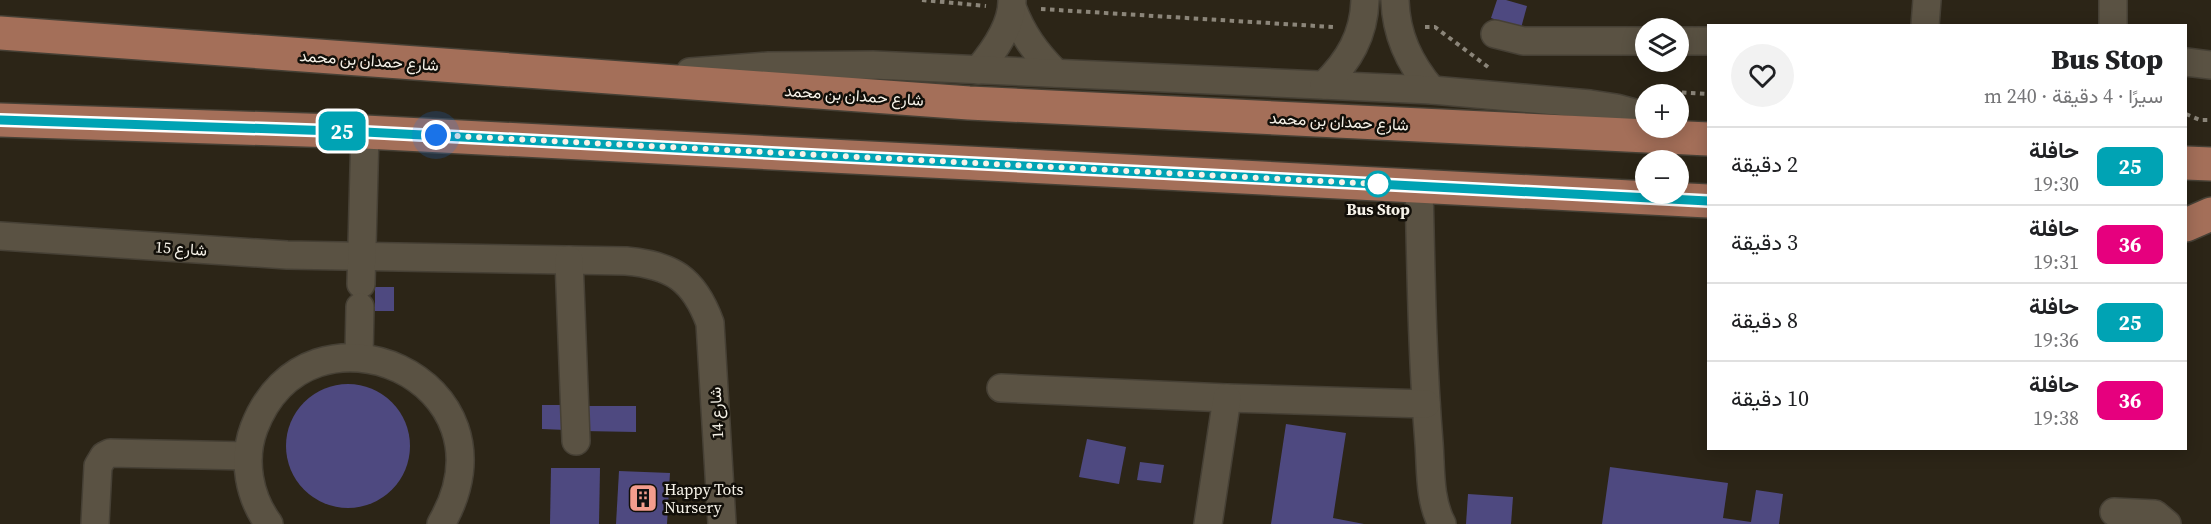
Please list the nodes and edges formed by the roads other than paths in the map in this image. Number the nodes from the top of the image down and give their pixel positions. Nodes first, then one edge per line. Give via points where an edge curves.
1 (1365, 0) edge
2 (1395, 0) edge
3 (1927, 0) edge
4 (2113, 0) edge
5 (1012, 4) edge
6 (1925, 24) edge
7 (2113, 24) edge
8 (0, 33) edge
9 (1495, 34) dead end
10 (1635, 41) edge
11 (1689, 41) edge
12 (1707, 41) edge
13 (2187, 62) edge
14 (2211, 65) edge
15 (978, 70) junction
16 (1056, 73) junction
17 (626, 79) junction
18 (1324, 85) junction
19 (1432, 90) junction
20 (1635, 105) edge
21 (0, 120) edge
22 (365, 132) junction
23 (1635, 133) edge
24 (2187, 162) edge
25 (2211, 164) edge
26 (1419, 186) junction
27 (1707, 201) edge
28 (2211, 214) edge
29 (2187, 226) edge
30 (2187, 226) edge
31 (2211, 228) edge
32 (0, 236) edge
33 (569, 260) junction
34 (361, 283) junction
35 (703, 304) joint
36 (359, 357) junction
37 (1001, 388) dead end
38 (1227, 398) junction
39 (1425, 404) junction
40 (576, 441) dead end
41 (249, 456) junction
42 (2114, 512) dead end
43 (95, 524) edge
44 (269, 524) edge
45 (441, 524) edge
46 (722, 524) edge
47 (1208, 524) edge
48 (1442, 524) edge
49 (2167, 524) edge

1 - 18 street via 1361,28 1347,60
2 - 19 street via 1398,27 1410,61
3 - 6 street
4 - 7 street
5 - 15 street via 1002,36
5 - 16 street via 1025,36
8 - 17 main road, شارع حمدان بن محمد
9 - 10 street via 1523,41
11 - 12 street
13 - 14 street
15 - 16 street
15 - 17 street via 790,66
16 - 18 street
17 - 23 main road, شارع حمدان بن محمد via 969,103
18 - 19 street
19 - 20 street via 1616,108
21 - 22 main road
22 - 26 main road
22 - 34 street
24 - 25 main road
26 - 27 main road
26 - 39 street
28 - 29 main road
30 - 31 main road
32 - 34 street, شارع 15 via 214,251
33 - 34 street, شارع 15
33 - 35 street, شارع 15 via 650,263 690,285
33 - 40 street
34 - 36 street
35 - 46 street, شارع 14 via 712,344
36 - 41 street via 318,364 283,385 259,417
36 - 45 street via 399,367 417,378 433,392 450,418 459,447 460,468 457,488
37 - 38 street
38 - 39 street
38 - 47 street
39 - 48 street via 1432,490
41 - 43 street via 110,453 98,466
41 - 44 street via 254,497
42 - 49 street via 2155,514

